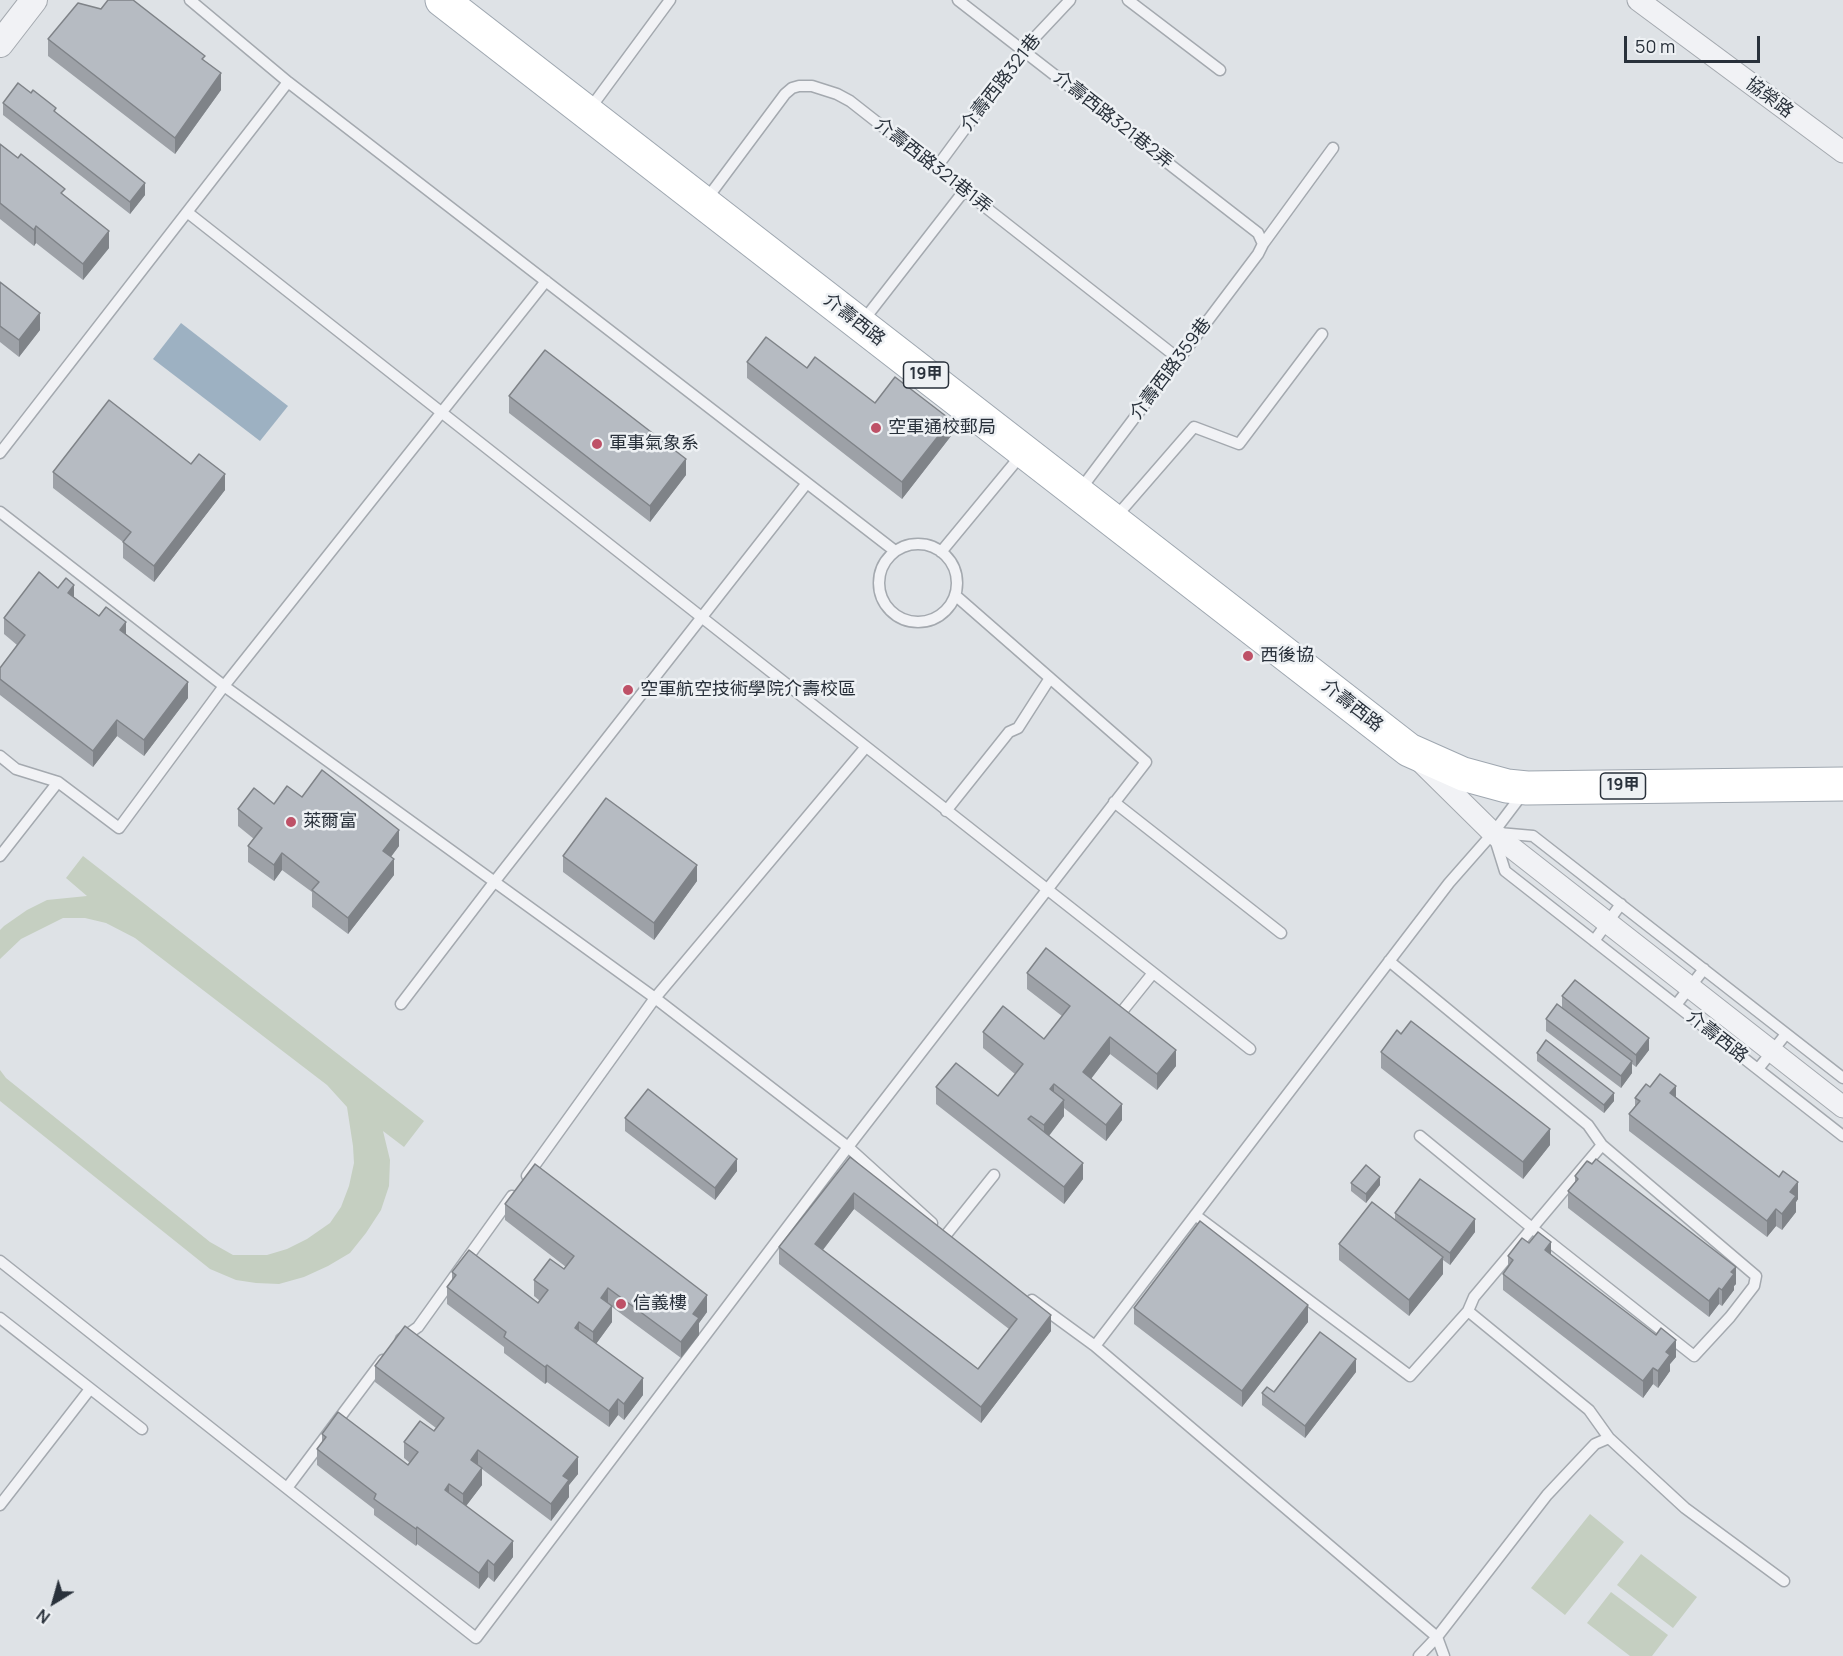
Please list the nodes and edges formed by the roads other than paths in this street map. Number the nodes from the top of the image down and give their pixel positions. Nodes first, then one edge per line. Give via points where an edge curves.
1 (34, 0) edge
2 (190, 0) edge
3 (670, 0) edge
4 (958, 0) edge
5 (1070, 0) edge
6 (1128, 0) edge
7 (1638, 0) edge
8 (454, 6) edge
9 (1, 39) edge
10 (1023, 51) junction
11 (1220, 70) dead end
12 (288, 82) junction
13 (587, 112) junction
14 (1333, 148) dead end
15 (1843, 152) edge
16 (936, 168) junction
17 (964, 191) junction
18 (704, 203) junction
19 (187, 212) junction
20 (1263, 244) junction
21 (546, 281) junction
22 (860, 324) junction
23 (1322, 333) dead end
24 (1179, 359) junction
25 (442, 414) junction
26 (1024, 451) junction
27 (0, 453) edge
28 (807, 483) junction
29 (1077, 493) junction
30 (0, 512) edge
31 (1113, 521) junction
32 (895, 551) junction
33 (941, 552) junction
34 (955, 595) junction
35 (701, 619) junction
36 (1050, 678) junction
37 (224, 686) junction
38 (865, 748) junction
39 (1409, 750) junction
40 (0, 756) edge
41 (58, 782) junction
42 (1843, 784) edge
43 (1527, 788) junction
44 (1114, 802) junction
45 (946, 811) junction
46 (1493, 833) junction
47 (0, 856) edge
48 (495, 881) junction
49 (1047, 891) junction
50 (1621, 904) junction
51 (1607, 922) junction
52 (1281, 933) dead end
53 (1594, 940) junction
54 (1389, 961) junction
55 (1704, 969) junction
56 (1153, 973) junction
57 (1690, 987) junction
58 (655, 998) junction
59 (401, 1004) dead end
60 (1676, 1005) junction
61 (1108, 1028) edge
62 (1786, 1034) junction
63 (1250, 1049) dead end
64 (1772, 1051) junction
65 (1758, 1069) junction
66 (1843, 1078) edge
67 (1843, 1107) edge
68 (1843, 1134) edge
69 (1420, 1136) dead end
70 (1602, 1145) junction
71 (848, 1146) junction
72 (994, 1175) dead end
73 (522, 1182) edge
74 (515, 1192) edge
75 (1195, 1215) junction
76 (1532, 1228) junction
77 (0, 1261) edge
78 (1027, 1296) edge
79 (1468, 1311) junction
80 (0, 1318) edge
81 (1095, 1346) junction
82 (90, 1389) junction
83 (142, 1429) dead end
84 (1609, 1438) junction
85 (287, 1488) junction
86 (0, 1505) edge
87 (1784, 1581) dead end
88 (1437, 1637) junction
89 (1419, 1656) edge
90 (1444, 1656) edge

1 - 9 street
2 - 12 lane
3 - 13 lane
4 - 10 lane, 介壽西路321巷2弄
5 - 10 lane, 介壽西路321巷
6 - 11 lane
7 - 15 street, 協榮路
8 - 13 main road, 介壽西路 / 19甲
10 - 16 lane, 介壽西路321巷
10 - 20 lane, 介壽西路321巷2弄 via 1258,233
12 - 19 lane
12 - 21 lane
13 - 18 main road, 介壽西路 / 19甲
14 - 20 lane, 介壽西路359巷
16 - 17 lane, 介壽西路321巷1弄
16 - 18 lane, 介壽西路321巷1弄 via 843,97 800,86 785,94
17 - 22 lane
17 - 24 lane, 介壽西路321巷1弄
18 - 22 main road, 介壽西路 / 19甲
19 - 25 lane
19 - 27 lane
20 - 24 lane, 介壽西路359巷
21 - 25 lane
21 - 28 lane
22 - 26 main road, 介壽西路 / 19甲
23 - 31 lane via 1239,444 1194,427
24 - 29 lane, 介壽西路359巷
25 - 35 lane
25 - 37 lane
26 - 29 main road, 介壽西路 / 19甲
26 - 33 lane
28 - 32 lane
28 - 35 lane
29 - 31 main road, 介壽西路 / 19甲
30 - 37 lane
31 - 39 main road, 介壽西路 / 19甲
32 - 33 lane via 918,544
32 - 34 lane via 880,573 879,586 890,610 901,618 927,621 949,607
33 - 34 lane via 956,571
34 - 36 lane
35 - 38 lane
35 - 48 lane
36 - 44 lane via 1146,762
36 - 45 lane via 1018,728 1009,732
37 - 41 lane via 119,828
37 - 48 lane
38 - 45 lane
38 - 58 lane
39 - 43 main road, 介壽西路 / 19甲 via 1462,774
39 - 46 street, 介壽西路
40 - 41 lane via 16,769
41 - 47 lane
42 - 43 main road, 介壽西路 / 19甲
43 - 46 lane
44 - 49 lane
44 - 52 lane
45 - 49 lane
46 - 50 lane via 1533,836
46 - 51 street, 介壽西路
46 - 53 lane, 介壽西路 via 1505,871
46 - 54 lane
48 - 58 lane
48 - 59 lane
49 - 56 lane
49 - 71 lane
50 - 51 lane
50 - 55 lane
51 - 53 lane
51 - 57 street, 介壽西路
53 - 60 lane, 介壽西路
54 - 70 lane via 1588,1125
54 - 75 lane
55 - 57 lane, 介壽西路
55 - 62 lane
56 - 61 lane
56 - 63 lane
57 - 60 lane, 介壽西路
57 - 64 street, 介壽西路
58 - 71 lane
58 - 73 lane
60 - 65 lane, 介壽西路
62 - 64 lane, 介壽西路
62 - 66 lane
64 - 65 lane, 介壽西路
64 - 67 street, 介壽西路
65 - 68 lane, 介壽西路
69 - 76 lane
70 - 76 lane
70 - 76 lane via 1756,1276 1754,1286 1730,1317 1694,1356
71 - 72 lane via 950,1239
71 - 85 lane via 476,1638
74 - 85 lane via 418,1327 397,1342
75 - 79 lane via 1410,1376
75 - 81 lane
76 - 79 lane via 1474,1297
77 - 85 lane
78 - 81 lane
79 - 84 lane via 1589,1410
80 - 82 lane
81 - 88 lane
82 - 83 lane
82 - 86 lane
84 - 87 lane via 1685,1508
84 - 88 lane via 1595,1444 1548,1495
88 - 89 lane
88 - 90 lane

